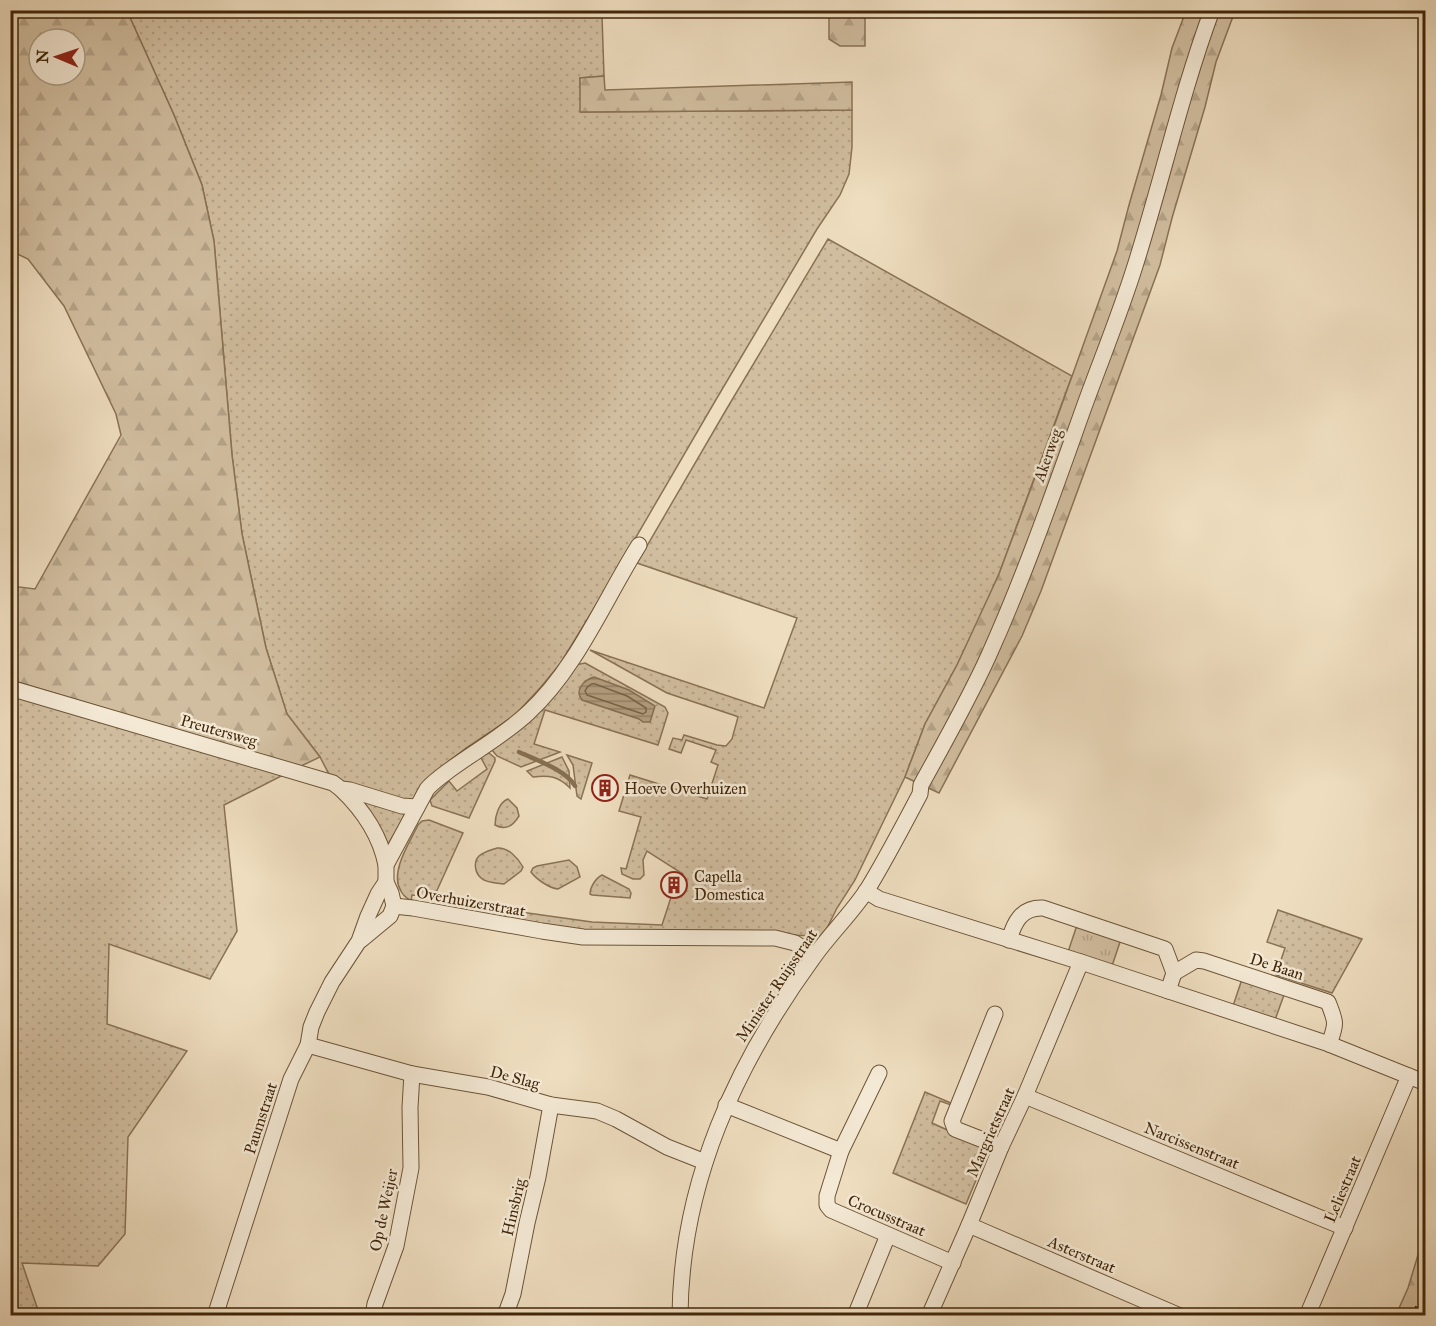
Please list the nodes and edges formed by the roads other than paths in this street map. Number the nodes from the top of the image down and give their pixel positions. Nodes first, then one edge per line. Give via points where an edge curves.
1 (1212, 10) edge
2 (639, 545) dead end
3 (10, 688) edge
4 (341, 789) junction
5 (417, 807) junction
6 (386, 865) junction
7 (386, 882) junction
8 (866, 891) junction
9 (394, 906) junction
10 (1009, 940) junction
11 (359, 941) junction
12 (814, 956) junction
13 (1081, 962) junction
14 (1174, 973) junction
15 (1168, 991) junction
16 (995, 1014) dead end
17 (1329, 1044) junction
18 (308, 1045) junction
19 (412, 1074) junction
20 (879, 1074) dead end
21 (1409, 1076) junction
22 (1425, 1083) edge
23 (1025, 1096) junction
24 (551, 1105) junction
25 (726, 1105) junction
26 (1001, 1147) junction
27 (841, 1151) junction
28 (705, 1162) junction
29 (969, 1225) junction
30 (1345, 1228) junction
31 (888, 1235) junction
32 (953, 1263) junction
33 (215, 1316) edge
34 (373, 1316) edge
35 (505, 1316) edge
36 (680, 1316) edge
37 (855, 1316) edge
38 (929, 1316) edge
39 (1180, 1316) edge
40 (1307, 1316) edge

1 - 8 street, Akerweg via 1134,269 1031,552 960,714
2 - 5 street, Overhuizerstraat via 577,651 543,698 511,727 434,782
3 - 4 street, Preutersweg via 333,783
4 - 5 street, Preutersweg
4 - 6 street via 368,820
5 - 6 street, Overhuizerstraat
6 - 7 street, Overhuizerstraat
7 - 9 street, Overhuizerstraat
7 - 11 street, Paumstraat
8 - 10 street
8 - 12 street, Minister Ruijsstraat
9 - 11 street, Paumstraat via 390,915
9 - 12 street, Overhuizerstraat via 583,937 775,938 795,943
10 - 13 street
10 - 14 street via 1014,922 1032,909 1043,908 1165,949
11 - 18 street, Paumstraat via 324,996
12 - 25 street, Minister Ruijsstraat via 771,1019
13 - 15 street
13 - 23 street, Margrietstraat
14 - 15 street
14 - 17 street, De Baan via 1197,960 1204,961 1328,1002 1335,1021
15 - 17 street
16 - 26 street via 952,1121 956,1129
17 - 21 street
18 - 19 street, De Slag
18 - 33 street, Paumstraat via 291,1079
19 - 24 street, De Slag via 488,1087
19 - 34 street, Op de Weijer via 411,1168 396,1246
20 - 27 street, Crocusstraat
21 - 22 street
21 - 30 street, Leliestraat
23 - 26 street, Margrietstraat
23 - 30 street, Narcissenstraat
24 - 28 street, De Slag via 597,1111
24 - 35 street, Hinsbrig via 513,1294
25 - 27 street
25 - 28 street, Minister Ruijsstraat
26 - 29 street, Margrietstraat
27 - 31 street, Crocusstraat via 827,1205
28 - 36 street, Minister Ruijsstraat via 686,1245
29 - 32 street, Margrietstraat
29 - 39 street, Asterstraat
30 - 40 street, Leliestraat
31 - 32 street, Crocusstraat
31 - 37 street
32 - 38 street, Margrietstraat

